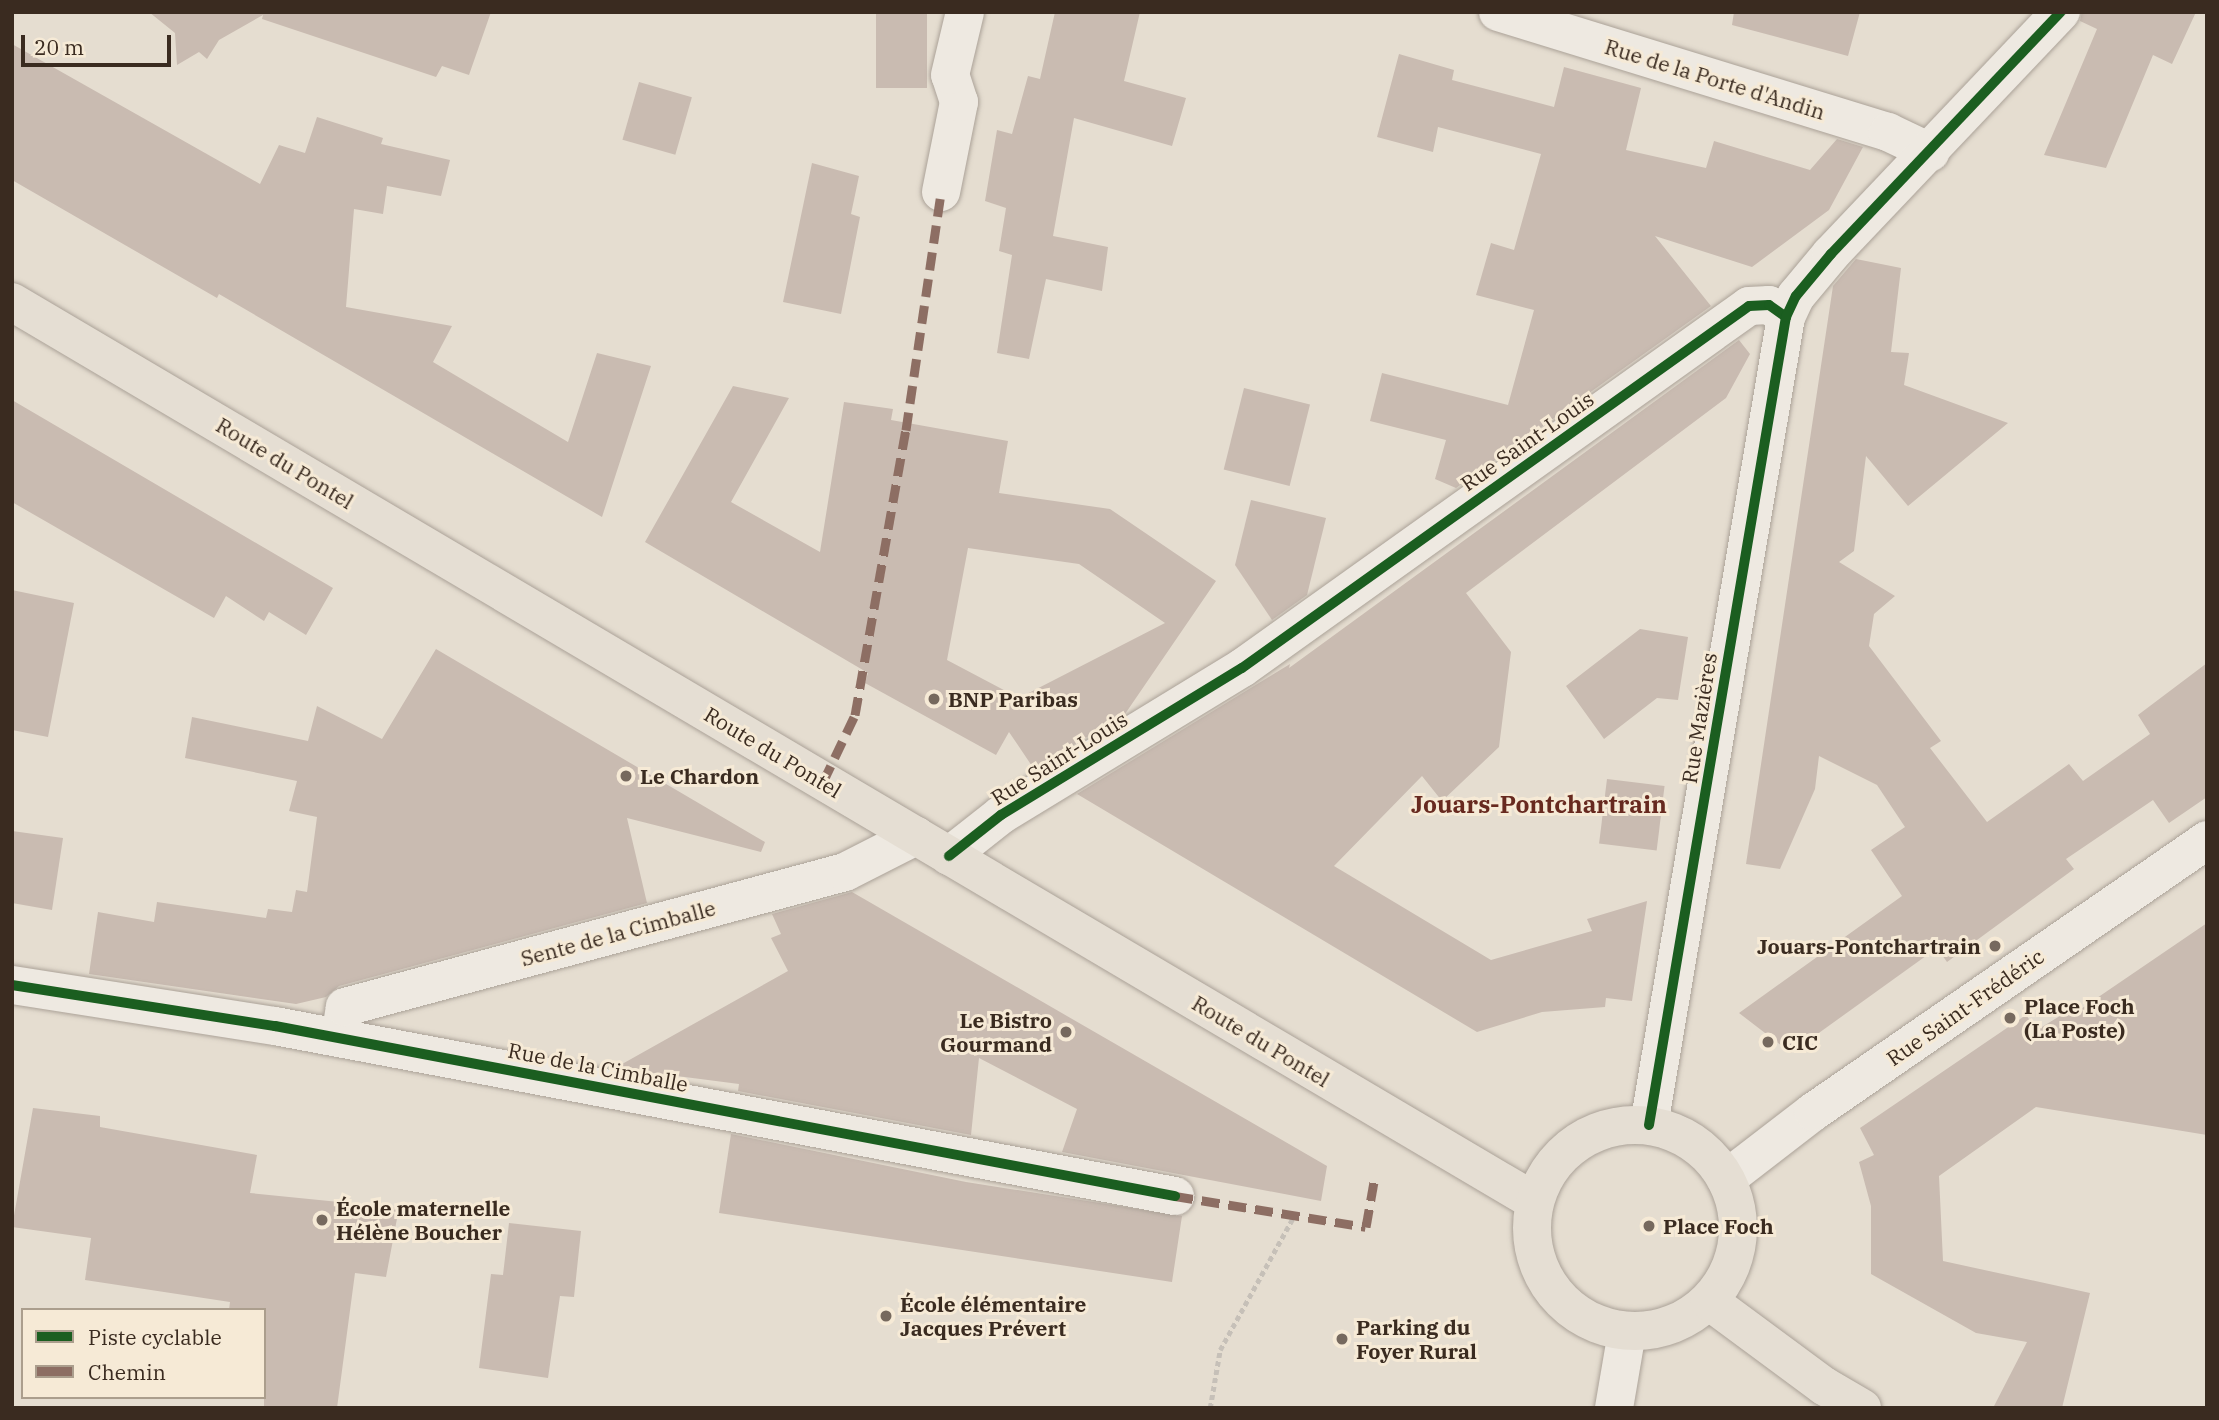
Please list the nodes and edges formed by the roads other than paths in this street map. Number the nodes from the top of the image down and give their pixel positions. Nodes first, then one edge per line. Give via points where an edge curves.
1 (965, 12) edge
2 (1498, 12) edge
3 (2061, 12) edge
4 (1930, 152) junction
5 (940, 192) dead end
6 (12, 302) edge
7 (1786, 317) junction
8 (916, 836) junction
9 (2207, 840) edge
10 (949, 856) junction
11 (12, 985) edge
12 (340, 1038) junction
13 (1649, 1125) junction
14 (1726, 1179) junction
15 (1175, 1196) dead end
16 (1534, 1201) junction
17 (1709, 1301) junction
18 (1627, 1332) junction
19 (1614, 1408) edge
20 (1862, 1408) edge

1 - 5 street via 950,75 959,102
2 - 4 street, Rue de la Porte d'Andin via 1888,132
3 - 4 street
4 - 7 street via 1831,254 1796,296
6 - 8 main road, Route du Pontel
7 - 10 street, Rue Saint-Louis via 1769,305 1749,306 1242,668 1001,815
7 - 13 street, Rue Mazières
8 - 10 main road, Route du Pontel
8 - 12 street, Sente de la Cimballe via 845,872 345,1007
9 - 14 street, Rue Saint-Frédéric via 1813,1112
10 - 16 main road, Route du Pontel
11 - 12 street, Rue de la Cimballe
12 - 15 street, Rue de la Cimballe
13 - 14 main road via 1680,1135 1707,1154
13 - 16 main road via 1619,1125 1590,1135 1565,1151 1545,1174
14 - 17 main road via 1737,1210 1738,1243 1728,1274
16 - 18 main road via 1534,1252 1550,1288 1580,1315
17 - 18 main road via 1685,1319 1657,1329
17 - 20 main road via 1824,1386
18 - 19 street

